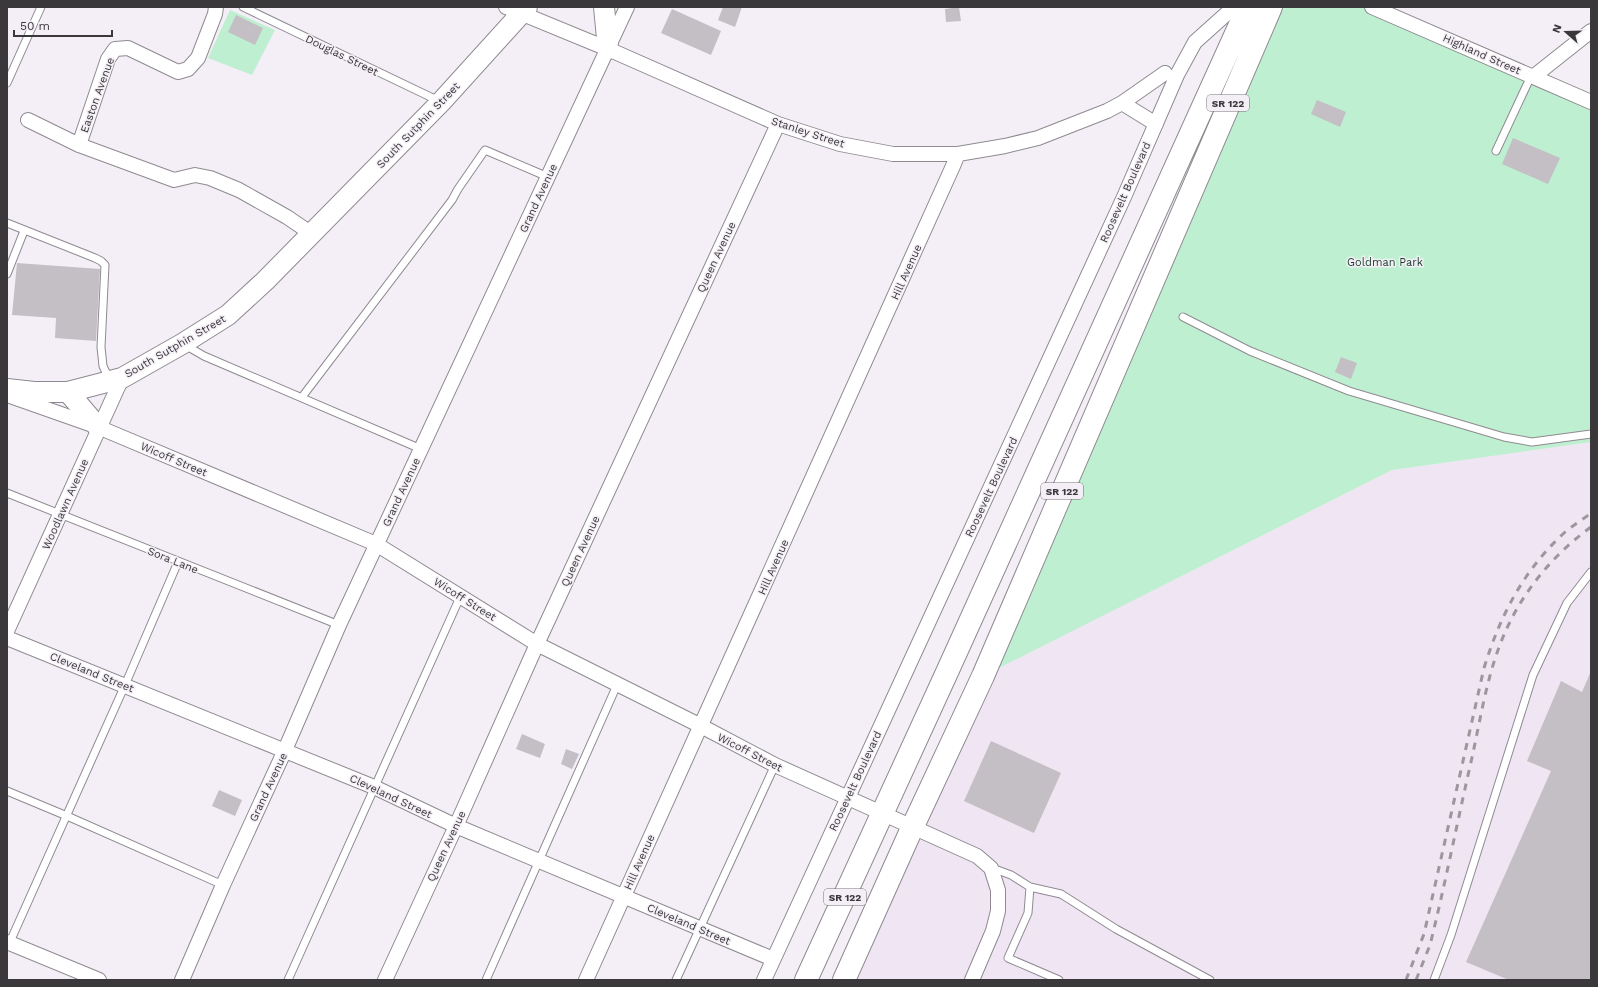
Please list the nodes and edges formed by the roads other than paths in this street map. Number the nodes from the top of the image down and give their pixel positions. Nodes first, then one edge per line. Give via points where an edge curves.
1 (41, 7) edge
2 (216, 7) edge
3 (243, 7) edge
4 (604, 7) edge
5 (627, 7) edge
6 (1234, 7) edge
7 (1288, 7) edge
8 (1372, 7) edge
9 (521, 9) edge
10 (1261, 11) edge
11 (1591, 31) edge
12 (608, 49) junction
13 (1165, 73) dead end
14 (1532, 76) junction
15 (7, 83) edge
16 (441, 102) junction
17 (1591, 102) edge
18 (1122, 103) junction
19 (28, 120) dead end
20 (778, 124) junction
21 (1156, 124) junction
22 (79, 145) junction
23 (1496, 151) dead end
24 (958, 154) junction
25 (548, 177) junction
26 (7, 224) edge
27 (24, 230) junction
28 (312, 234) junction
29 (8, 264) edge
30 (7, 274) edge
31 (1183, 317) dead end
32 (182, 344) junction
33 (116, 379) junction
34 (7, 389) edge
35 (68, 392) junction
36 (7, 395) edge
37 (302, 397) junction
38 (98, 427) junction
39 (1591, 434) edge
40 (421, 449) junction
41 (7, 493) edge
42 (61, 514) junction
43 (376, 544) junction
44 (178, 562) junction
45 (1591, 572) edge
46 (461, 595) junction
47 (339, 625) junction
48 (7, 631) edge
49 (7, 638) edge
50 (537, 644) junction
51 (125, 685) junction
52 (617, 685) junction
53 (701, 726) junction
54 (285, 750) junction
55 (775, 765) junction
56 (374, 787) junction
57 (7, 791) edge
58 (847, 799) junction
59 (883, 813) junction
60 (67, 816) junction
61 (456, 826) junction
62 (913, 826) junction
63 (539, 861) junction
64 (991, 868) junction
65 (223, 885) junction
66 (1030, 887) junction
67 (623, 897) junction
68 (699, 929) junction
69 (8, 945) edge
70 (773, 959) junction
71 (99, 980) edge
72 (182, 980) edge
73 (288, 980) edge
74 (385, 980) edge
75 (486, 980) edge
76 (586, 980) edge
77 (676, 980) edge
78 (764, 980) edge
79 (806, 980) edge
80 (844, 980) edge
81 (972, 980) edge
82 (1059, 980) edge
83 (1210, 980) edge
84 (1434, 980) edge

1 - 15 lane
2 - 22 street, Easton Avenue via 216,14 198,58 188,68 178,72 128,48 115,49 108,59
3 - 16 lane, Douglas Street
4 - 12 street
5 - 12 street, Grand Avenue
6 - 21 street, Roosevelt Boulevard via 1195,42 1177,75
7 - 10 main road via 1282,12
8 - 14 street, Highland Street
9 - 12 street, Stanley Street
9 - 16 street, South Sutphin Street
10 - 59 main road, SR 122
10 - 62 main road, SR 122 via 986,669
11 - 14 street
12 - 20 street, Stanley Street
12 - 25 street, Grand Avenue
13 - 18 street, Stanley Street
14 - 17 street, Highland Street
14 - 23 lane
16 - 28 street, South Sutphin Street
18 - 21 street
18 - 24 street, Stanley Street via 1038,138
19 - 22 street
20 - 24 street, Stanley Street via 840,144 893,154
20 - 50 street, Queen Avenue
21 - 58 street, Roosevelt Boulevard
22 - 28 street via 174,180 195,175 210,178 239,190
24 - 53 street, Hill Avenue
25 - 37 lane via 485,150 452,200
25 - 40 street, Grand Avenue
26 - 27 lane
27 - 29 lane
27 - 33 lane via 101,261 105,265 101,347 103,366
28 - 32 street, South Sutphin Street via 228,315
29 - 30 lane
31 - 39 lane via 1250,351 1349,391 1504,437 1532,442
32 - 33 street, South Sutphin Street
32 - 37 lane via 204,356
33 - 35 street, South Sutphin Street
33 - 38 street, Woodlawn Avenue
34 - 35 street, South Sutphin Street
35 - 38 street
36 - 38 street, Wicoff Street
37 - 40 lane
38 - 42 street, Woodlawn Avenue
38 - 43 street, Wicoff Street
40 - 43 street, Grand Avenue
41 - 42 lane, Sora Lane
42 - 44 lane, Sora Lane
42 - 48 street, Woodlawn Avenue
43 - 46 street, Wicoff Street
43 - 47 street, Grand Avenue
44 - 47 lane, Sora Lane
44 - 51 lane
45 - 84 lane via 1567,603 1533,675 1451,935
46 - 50 street, Wicoff Street
46 - 56 lane
47 - 54 street, Grand Avenue
49 - 51 street, Cleveland Street
50 - 52 street, Wicoff Street
50 - 61 street, Queen Avenue
51 - 54 street, Cleveland Street
51 - 60 lane
52 - 53 street, Wicoff Street
52 - 63 lane
53 - 55 street, Wicoff Street
53 - 67 street, Hill Avenue
54 - 56 street, Cleveland Street
54 - 65 street, Grand Avenue
55 - 58 street, Wicoff Street
55 - 68 lane
56 - 61 street, Cleveland Street
56 - 73 lane
57 - 60 lane
58 - 59 street, Wicoff Street
58 - 70 street, Roosevelt Boulevard
59 - 62 street, Wicoff Street
59 - 79 main road, SR 122
60 - 65 lane
60 - 69 lane
61 - 63 street, Cleveland Street
61 - 74 street, Queen Avenue
62 - 64 street, Wicoff Street via 977,856
62 - 80 main road, SR 122
63 - 67 street, Cleveland Street
63 - 75 lane
64 - 66 lane via 1011,875
64 - 81 street via 998,890 998,911 993,932
65 - 72 street, Grand Avenue
66 - 82 lane via 1028,913 1008,958
66 - 83 lane via 1061,894 1116,929
67 - 68 street, Cleveland Street
67 - 76 street, Hill Avenue
68 - 70 street, Cleveland Street
68 - 77 lane
69 - 71 street
70 - 78 street, Roosevelt Boulevard

